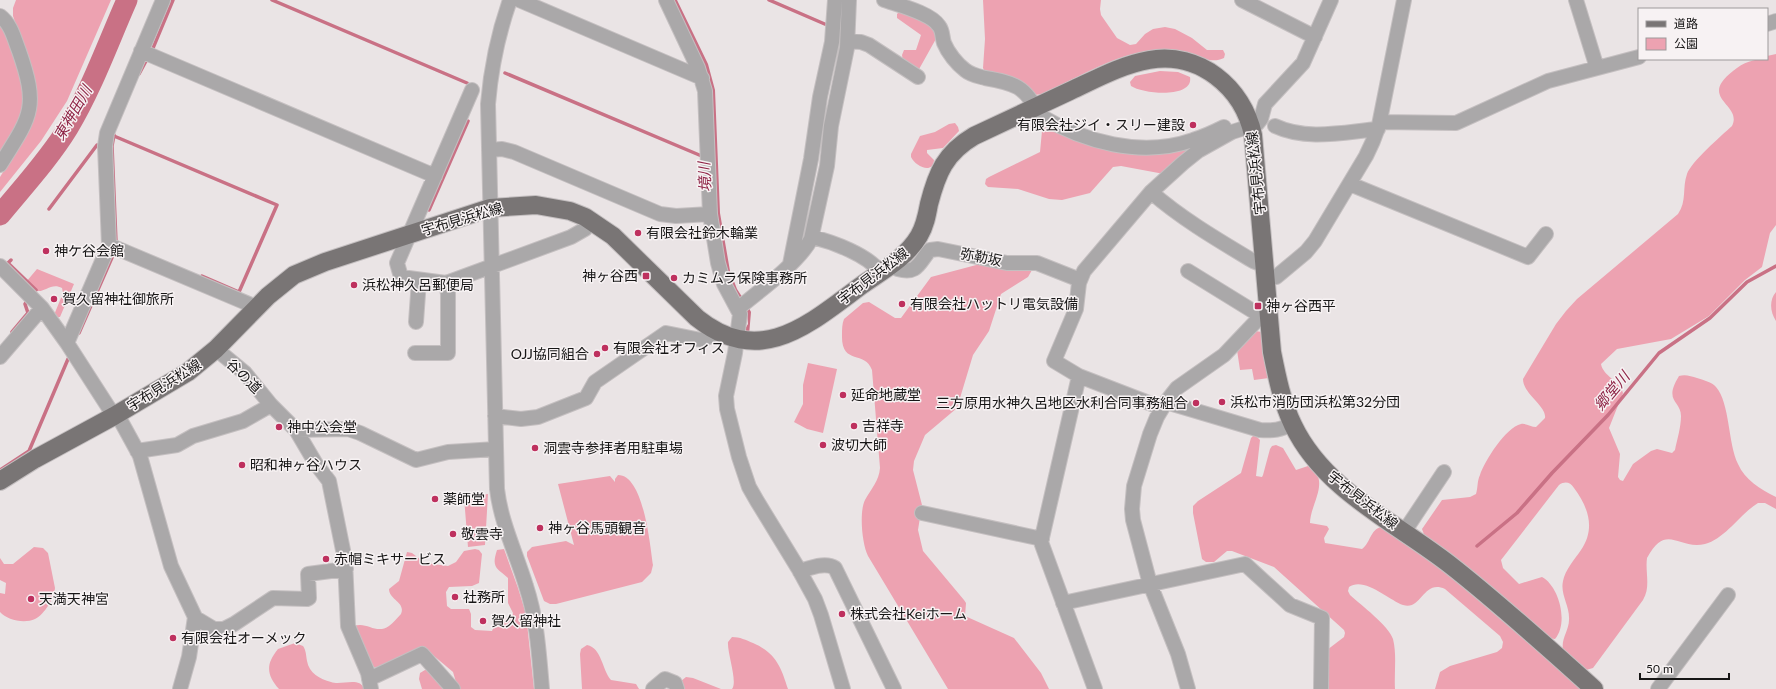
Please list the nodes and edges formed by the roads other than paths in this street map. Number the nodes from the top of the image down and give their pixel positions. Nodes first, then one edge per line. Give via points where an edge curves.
1 (163, 0) edge
2 (510, 0) edge
3 (666, 0) edge
4 (835, 0) edge
5 (849, 0) edge
6 (884, 0) edge
7 (1242, 0) edge
8 (1331, 0) edge
9 (1404, 0) edge
10 (1576, 0) edge
11 (524, 1) edge
12 (0, 16) edge
13 (1315, 36) junction
14 (848, 41) junction
15 (142, 51) junction
16 (1638, 57) edge
17 (1597, 68) junction
18 (702, 78) junction
19 (918, 78) dead end
20 (472, 90) dead end
21 (1036, 108) junction
22 (1249, 121) junction
23 (1379, 125) junction
24 (1275, 126) dead end
25 (489, 150) junction
26 (0, 165) edge
27 (435, 176) junction
28 (1350, 184) junction
29 (1151, 192) junction
30 (490, 208) junction
31 (710, 214) junction
32 (590, 220) junction
33 (410, 234) junction
34 (1546, 234) dead end
35 (812, 237) junction
36 (110, 245) junction
37 (790, 264) junction
38 (0, 266) edge
39 (491, 267) junction
40 (887, 268) junction
41 (1265, 270) junction
42 (1188, 271) dead end
43 (419, 280) junction
44 (1080, 280) junction
45 (446, 283) junction
46 (742, 305) junction
47 (256, 307) junction
48 (42, 308) junction
49 (1265, 315) junction
50 (416, 322) dead end
51 (714, 330) junction
52 (743, 339) junction
53 (67, 342) junction
54 (216, 349) junction
55 (415, 353) dead end
56 (0, 357) edge
57 (1079, 376) junction
58 (271, 404) junction
59 (1164, 405) junction
60 (116, 415) junction
61 (495, 416) junction
62 (1292, 424) junction
63 (296, 430) junction
64 (496, 449) junction
65 (137, 451) junction
66 (1444, 472) dead end
67 (0, 482) edge
68 (922, 513) dead end
69 (1404, 532) junction
70 (1042, 539) junction
71 (346, 569) junction
72 (800, 572) junction
73 (1150, 584) junction
74 (1728, 595) dead end
75 (1063, 603) junction
76 (195, 620) junction
77 (370, 684) edge
78 (180, 689) edge
79 (453, 689) edge
80 (542, 689) edge
81 (653, 689) edge
82 (677, 689) edge
83 (843, 689) edge
84 (894, 689) edge
85 (1095, 689) edge
86 (1188, 689) edge
87 (1321, 689) edge
88 (1594, 689) edge
89 (1658, 689) edge

1 - 15 street
2 - 25 street via 498,39 492,71 488,104
3 - 18 street
4 - 37 street via 832,42
5 - 14 street
6 - 21 street via 932,19 939,25 947,49 964,69 974,75 1010,82 1019,87
7 - 13 street
8 - 13 street
9 - 23 street
10 - 17 street
11 - 18 street
12 - 26 street via 10,28 26,70 31,92 24,126
13 - 22 street via 1303,63 1265,104 1261,119 1257,124
14 - 19 street via 869,45
14 - 35 street
15 - 27 street
15 - 36 street via 109,126 106,139
16 - 17 street
17 - 23 street via 1548,81 1456,123
18 - 31 street via 706,103
20 - 27 street
21 - 22 street via 1039,115 1045,119 1085,137 1138,148 1166,146 1192,140
21 - 22 main road, 宇布見浜松線 via 1126,66 1150,60 1170,59 1199,66 1225,82 1238,98
21 - 40 main road, 宇布見浜松線 via 974,136 950,154 936,180 919,236 910,249
22 - 29 street via 1198,151
22 - 41 main road, 宇布見浜松線
23 - 24 street via 1315,135 1293,133
23 - 28 street via 1366,156
25 - 30 street
25 - 31 street via 502,149 514,152 660,214
27 - 33 street
28 - 34 street via 1528,256
28 - 41 street via 1324,230 1312,245 1276,277
29 - 41 street via 1208,234 1258,263
29 - 44 street via 1084,271
30 - 32 main road, 宇布見浜松線 via 548,206 570,211
30 - 33 main road, 宇布見浜松線
30 - 39 street
31 - 46 street via 720,274 728,294
32 - 39 street via 585,229 571,237
32 - 51 main road, 宇布見浜松線 via 614,236 697,318
33 - 43 street via 397,263 401,277
33 - 47 main road, 宇布見浜松線 via 309,268 280,285
35 - 37 street via 809,244
35 - 40 street via 835,244 876,266
36 - 47 street
36 - 53 street
37 - 46 street
38 - 48 street
39 - 45 street
39 - 61 street
40 - 44 street, 弥勒坂 via 911,271 916,269 934,248 1007,263 1037,263
40 - 52 main road, 宇布見浜松線 via 802,328 770,340
41 - 49 main road, 宇布見浜松線
42 - 49 street
43 - 45 street
43 - 50 street
44 - 57 street via 1076,310 1054,361
45 - 55 street via 448,353
46 - 52 street via 740,322
47 - 54 main road, 宇布見浜松線
48 - 53 street
48 - 56 street
49 - 59 street via 1224,355 1177,388
49 - 62 main road, 宇布見浜松線 via 1282,396
51 - 52 main road, 宇布見浜松線
51 - 61 street via 711,336 701,340 666,333 594,382 586,398 546,414 521,419
52 - 72 street via 736,353 726,396 727,409 749,487
53 - 60 street
54 - 58 street, 谷の道 via 245,373
54 - 60 main road, 宇布見浜松線 via 188,372
57 - 59 street
57 - 70 street
58 - 63 street, 谷の道
58 - 65 street via 243,421 193,436 177,445
59 - 62 street via 1260,430 1282,429
59 - 73 street via 1150,434 1132,497 1133,520
60 - 65 street
60 - 67 main road, 宇布見浜松線 via 35,459
61 - 64 street
62 - 69 main road, 宇布見浜松線 via 1311,455 1327,473
63 - 64 street via 348,429 416,460 448,452
63 - 71 street, 谷の道 via 329,481
64 - 80 street via 499,502 534,613
65 - 76 street via 171,566 194,612
66 - 69 street
68 - 70 street
69 - 88 main road, 宇布見浜松線 via 1449,564
70 - 75 street
71 - 76 street via 308,574 309,598 273,598 224,629 209,628
71 - 77 street, 谷の道 via 348,626
72 - 83 street via 821,615
72 - 84 street via 809,567 828,565 835,568
73 - 75 street
73 - 86 street via 1178,654
73 - 87 street via 1245,564 1290,605 1322,618
74 - 89 street
75 - 85 street
76 - 78 street
77 - 79 street via 422,654
81 - 82 street via 665,680 675,683

